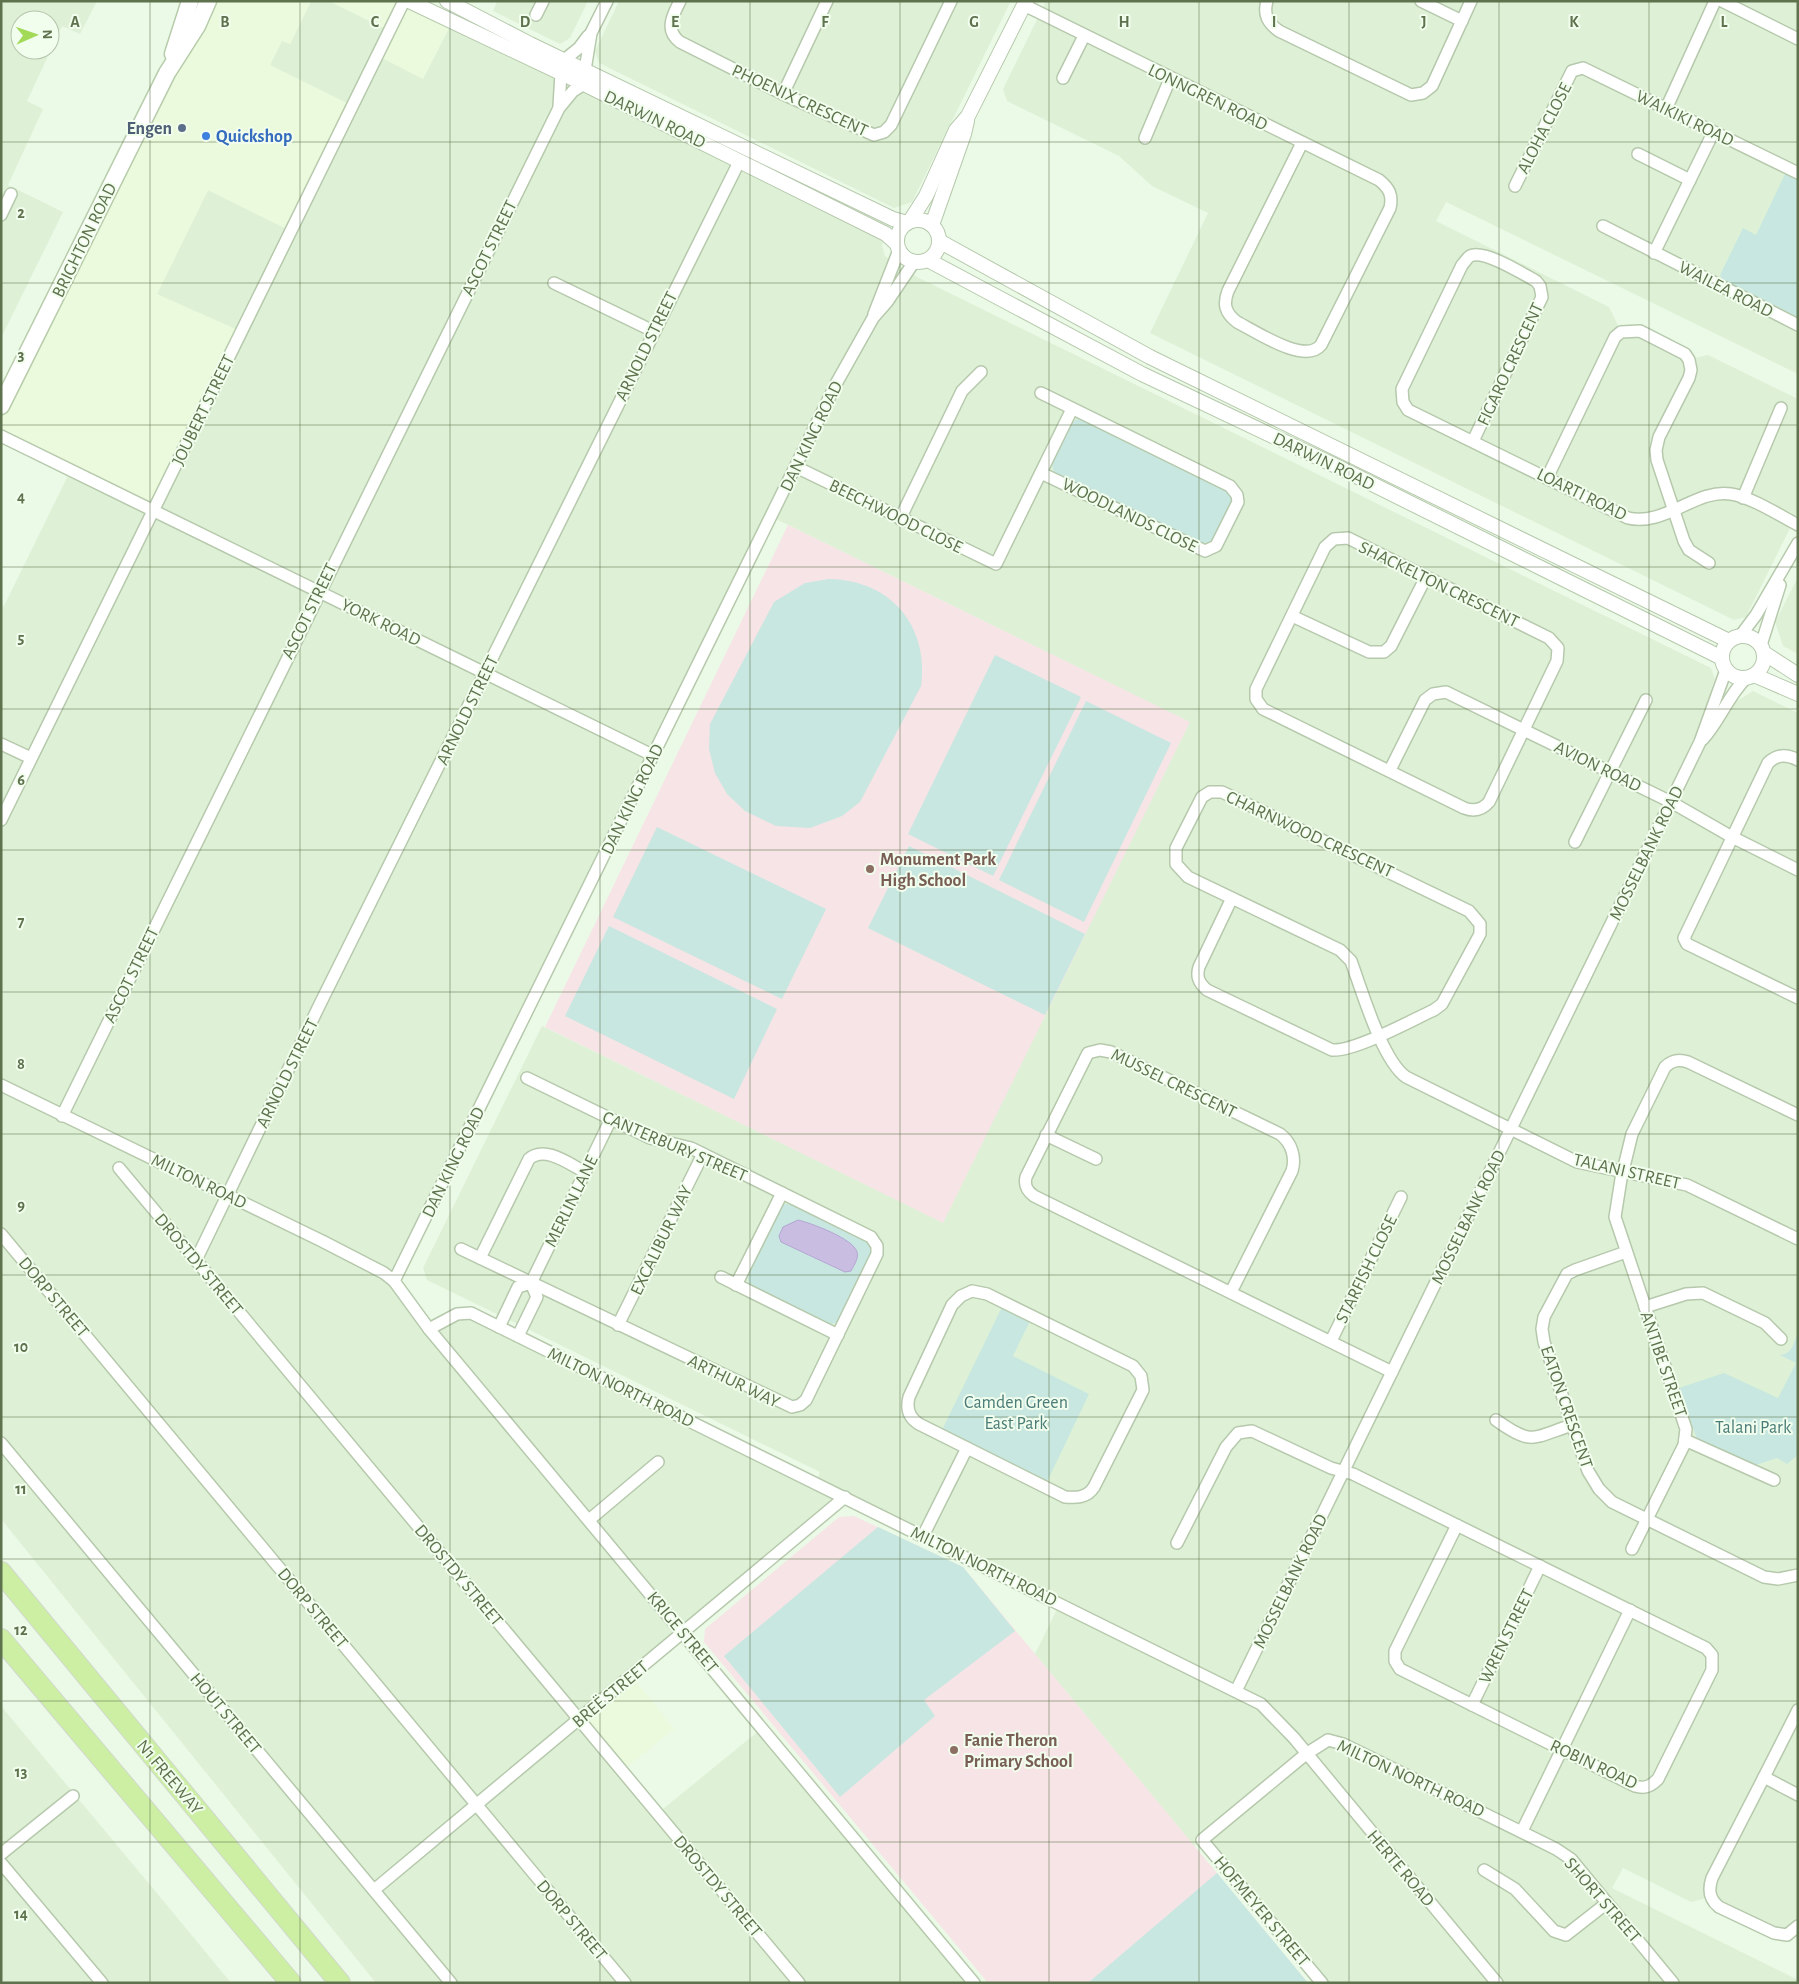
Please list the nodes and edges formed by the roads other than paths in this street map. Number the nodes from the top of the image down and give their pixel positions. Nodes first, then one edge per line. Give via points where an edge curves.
1 (190, 1) edge
2 (208, 1) edge
3 (404, 1) edge
4 (410, 1) edge
5 (447, 1) edge
6 (543, 1) edge
7 (607, 1) edge
8 (680, 1) edge
9 (827, 1) edge
10 (951, 1) edge
11 (1267, 1) edge
12 (1421, 1) edge
13 (1471, 1) edge
14 (1715, 1) edge
15 (1722, 1) edge
16 (1025, 3) edge
17 (536, 15) dead end
18 (1462, 21) junction
19 (591, 33) junction
20 (1084, 36) junction
21 (1798, 39) edge
22 (563, 67) junction
23 (585, 70) junction
24 (1572, 70) joint
25 (167, 73) junction
26 (1062, 78) dead end
27 (1170, 78) junction
28 (584, 84) junction
29 (783, 94) junction
30 (559, 108) junction
31 (1666, 109) junction
32 (968, 116) junction
33 (1713, 133) junction
34 (1145, 138) dead end
35 (1302, 143) junction
36 (1638, 154) dead end
37 (740, 160) junction
38 (1798, 173) edge
39 (1690, 180) junction
40 (1515, 186) dead end
41 (11, 194) dead end
42 (1, 215) edge
43 (908, 222) junction
44 (932, 225) junction
45 (1603, 226) dead end
46 (939, 241) junction
47 (898, 247) junction
48 (1654, 253) junction
49 (921, 261) junction
50 (554, 284) dead end
51 (873, 318) junction
52 (1798, 325) edge
53 (653, 331) junction
54 (982, 372) dead end
55 (1041, 393) dead end
56 (1403, 402) joint
57 (1, 406) edge
58 (1781, 408) dead end
59 (1072, 409) junction
60 (1, 436) edge
61 (1473, 441) junction
62 (796, 467) junction
63 (1041, 472) junction
64 (1547, 478) junction
65 (1743, 498) junction
66 (1674, 511) junction
67 (153, 512) junction
68 (900, 519) junction
69 (1798, 525) edge
70 (1798, 543) edge
71 (1708, 563) dead end
72 (996, 564) joint
73 (1784, 568) junction
74 (1426, 577) junction
75 (319, 592) junction
76 (1292, 616) junction
77 (1735, 638) junction
78 (1762, 649) junction
79 (1724, 664) junction
80 (485, 673) junction
81 (1798, 675) edge
82 (1750, 676) junction
83 (1798, 694) edge
84 (1646, 700) dead end
85 (1524, 730) junction
86 (1700, 742) junction
87 (1, 744) edge
88 (652, 755) junction
89 (31, 758) junction
90 (1798, 760) edge
91 (1390, 770) junction
92 (1609, 772) junction
93 (1671, 802) junction
94 (1, 820) edge
95 (1732, 837) junction
96 (1575, 842) dead end
97 (1798, 870) edge
98 (1232, 898) junction
99 (1798, 998) edge
100 (1379, 1034) junction
101 (527, 1078) dead end
102 (1, 1085) edge
103 (1798, 1115) edge
104 (62, 1116) junction
105 (611, 1119) junction
106 (1510, 1130) junction
107 (1046, 1135) junction
108 (703, 1154) junction
109 (1096, 1159) dead end
110 (119, 1168) dead end
111 (1623, 1171) junction
112 (585, 1172) junction
113 (782, 1193) junction
114 (228, 1195) junction
115 (1401, 1197) dead end
116 (1, 1234) edge
117 (1798, 1239) edge
118 (876, 1242) joint
119 (461, 1249) dead end
120 (1626, 1252) junction
121 (480, 1258) junction
122 (196, 1260) junction
123 (721, 1277) dead end
124 (394, 1281) junction
125 (531, 1283) junction
126 (736, 1285) junction
127 (1231, 1292) junction
128 (1645, 1307) junction
129 (618, 1325) junction
130 (499, 1327) junction
131 (429, 1329) junction
132 (838, 1335) junction
133 (518, 1336) junction
134 (1781, 1339) dead end
135 (1331, 1340) junction
136 (1392, 1372) junction
137 (1496, 1420) dead end
138 (1572, 1424) junction
139 (1685, 1440) junction
140 (1, 1443) edge
141 (967, 1448) junction
142 (658, 1462) dead end
143 (1344, 1471) junction
144 (1774, 1480) dead end
145 (845, 1497) junction
146 (1646, 1519) junction
147 (590, 1520) junction
148 (1457, 1525) junction
149 (923, 1536) junction
150 (1177, 1543) dead end
151 (1632, 1549) dead end
152 (1540, 1566) junction
153 (1, 1572) edge
154 (1798, 1575) edge
155 (1630, 1610) junction
156 (683, 1632) junction
157 (1, 1638) edge
158 (1236, 1691) junction
159 (1472, 1705) junction
160 (1798, 1710) edge
161 (579, 1720) junction
162 (1562, 1749) junction
163 (1306, 1754) junction
164 (1764, 1778) junction
165 (1798, 1795) edge
166 (72, 1796) dead end
167 (476, 1804) junction
168 (1522, 1831) junction
169 (1, 1854) edge
170 (1, 1863) edge
171 (1484, 1870) dead end
172 (374, 1890) junction
173 (1607, 1903) junction
174 (1798, 1926) edge
175 (102, 1983) edge
176 (290, 1983) edge
177 (340, 1983) edge
178 (451, 1983) edge
179 (625, 1983) edge
180 (799, 1983) edge
181 (974, 1983) edge
182 (1322, 1983) edge
183 (1497, 1983) edge
184 (1673, 1983) edge

1 - 25 main road, BRIGHTON ROAD
2 - 25 main road, BRIGHTON ROAD via 197,26
3 - 67 street, JOUBERT STREET
4 - 22 street, DARWIN ROAD
5 - 22 street, DARWIN ROAD
6 - 17 street
7 - 19 street
8 - 29 street, PHOENIX CRESCENT via 670,26 676,39
9 - 29 street
10 - 29 street, PHOENIX CRESCENT via 891,125 880,135 868,134
11 - 18 street via 1267,19 1279,31 1411,95 1423,93 1432,86
12 - 18 street
13 - 18 street
14 - 31 street
15 - 21 street
16 - 20 street, LONNGREN ROAD
16 - 32 street
19 - 22 street
19 - 23 street
20 - 26 street
20 - 27 street, LONNGREN ROAD
22 - 23 street, DARWIN ROAD
22 - 28 street, DARWIN ROAD
22 - 30 street, ASCOT STREET
23 - 43 street, DARWIN ROAD via 893,219
24 - 31 street, WAIKIKI ROAD via 1583,68
24 - 40 street, ALOHA CLOSE
25 - 57 main road, BRIGHTON ROAD
27 - 34 street
27 - 35 street, LONNGREN ROAD
28 - 30 street, ASCOT STREET via 573,91
28 - 37 street, DARWIN ROAD
30 - 75 street, ASCOT STREET
31 - 33 street, WAIKIKI ROAD
32 - 43 street via 956,130 926,196
32 - 44 street
33 - 38 street, WAIKIKI ROAD
33 - 39 street
35 - 35 street, LONNGREN ROAD via 1228,291 1225,305 1236,322 1293,351 1308,352 1318,349 1390,208 1390,192 1379,180
36 - 39 street
37 - 47 street, DARWIN ROAD via 886,234
37 - 53 street, ARNOLD STREET
39 - 48 street
41 - 42 street
43 - 44 street via 924,221
43 - 47 street via 899,231
44 - 46 street via 938,232
45 - 48 street, WAILEA ROAD
46 - 49 street via 937,250
46 - 77 street, DARWIN ROAD via 1150,357
47 - 49 street via 908,260
47 - 51 street, DAN KING ROAD
48 - 52 street, WAILEA ROAD
49 - 51 street, DAN KING ROAD
49 - 79 street, DARWIN ROAD via 1142,374 1338,467
50 - 53 street
51 - 62 street, DAN KING ROAD via 837,382
53 - 80 street, ARNOLD STREET
54 - 68 street via 962,390
55 - 59 street, WOODLANDS CLOSE
56 - 61 street, LOARTI ROAD via 1408,410
56 - 61 street, FIGARO CRESCENT via 1402,389 1462,265 1470,257 1476,254 1486,256 1536,281 1541,290 1540,304
58 - 65 street
59 - 63 street, WOODLANDS CLOSE
59 - 63 street, WOODLANDS CLOSE via 1230,486 1237,495 1237,506 1216,546 1205,551
60 - 67 street, YORK ROAD
61 - 64 street, LOARTI ROAD
62 - 68 street, BEECHWOOD CLOSE
62 - 88 street, DAN KING ROAD
63 - 72 street, WOODLANDS CLOSE
64 - 66 street, LOARTI ROAD via 1628,518 1647,519
64 - 66 street via 1615,337 1621,332 1640,331 1686,354 1691,365 1689,378 1656,450 1656,460
65 - 66 street, LOARTI ROAD via 1722,494
65 - 69 street, LOARTI ROAD
66 - 71 street via 1689,550
67 - 75 street, YORK ROAD
67 - 89 street, JOUBERT STREET
68 - 72 street, BEECHWOOD CLOSE
70 - 73 street
73 - 77 street via 1756,615
73 - 78 street
74 - 76 street via 1391,646 1384,652 1369,652
74 - 76 street, SHACKELTON CRESCENT via 1348,538 1334,539 1325,547
74 - 85 street, SHACKELTON CRESCENT via 1556,644 1558,661
75 - 80 street, YORK ROAD
75 - 104 street, ASCOT STREET
76 - 91 street, SHACKELTON CRESCENT via 1256,689 1259,704 1263,709
77 - 78 street via 1754,638
77 - 79 street via 1722,652
78 - 81 street
78 - 82 street via 1762,665
79 - 82 street via 1736,677
79 - 86 street, MOSSELBANK ROAD
80 - 88 street, YORK ROAD
80 - 114 street, ARNOLD STREET
82 - 83 street
82 - 86 street, MOSSELBANK ROAD via 1731,696 1714,727
84 - 92 street
85 - 91 street, AVION ROAD via 1450,693 1438,692 1425,700
85 - 91 street, SHACKELTON CRESCENT via 1489,802 1477,810 1464,808
85 - 92 street, AVION ROAD
86 - 93 street, MOSSELBANK ROAD
87 - 89 street
88 - 124 street, DAN KING ROAD
89 - 94 street, JOUBERT STREET
90 - 95 street via 1783,755 1768,763
92 - 93 street, AVION ROAD
92 - 96 street
93 - 95 street, AVION ROAD
93 - 106 street, MOSSELBANK ROAD
95 - 97 street, AVION ROAD
95 - 99 street via 1684,940
98 - 100 street, CHARNWOOD CRESCENT via 1346,954
98 - 100 street via 1198,971 1201,985 1332,1050 1344,1049
98 - 100 street, CHARNWOOD CRESCENT via 1188,876 1180,870 1175,856 1202,797 1216,791 1230,794 1469,911 1481,928 1480,934 1447,998 1434,1010
100 - 106 street, TALANI STREET via 1392,1064 1406,1078
101 - 105 street, CANTERBURY STREET
102 - 104 street, MILTON ROAD
103 - 111 street, ANTIBE STREET via 1688,1062 1676,1060 1665,1068 1632,1134
104 - 114 street, MILTON ROAD
105 - 108 street, CANTERBURY STREET via 650,1138 681,1144
105 - 112 street, MERLIN LANE
106 - 111 street, TALANI STREET via 1577,1162
106 - 136 street, MOSSELBANK ROAD
107 - 109 street
107 - 127 street, MUSSEL CRESCENT via 1026,1177 1029,1192
107 - 127 street, MUSSEL CRESCENT via 1085,1057 1100,1050 1111,1052 1284,1138 1293,1153 1292,1172
108 - 113 street, CANTERBURY STREET
108 - 129 street, EXCALIBUR WAY
110 - 122 street, DROSTDY STREET
111 - 117 street, TALANI STREET via 1686,1185
111 - 120 street, ANTIBE STREET via 1615,1213
112 - 121 street via 547,1154 533,1155
112 - 125 street, MERLIN LANE
113 - 118 street, CANTERBURY STREET
113 - 126 street
114 - 122 street, ARNOLD STREET
114 - 124 street, MILTON ROAD via 374,1267
115 - 135 street, STARFISH CLOSE
116 - 167 street, DORP STREET
118 - 132 street, ARTHUR WAY via 878,1254
119 - 121 street, ARTHUR WAY
120 - 128 street, ANTIBE STREET
120 - 138 street, EATON CRESCENT via 1568,1274 1544,1318 1542,1336
121 - 125 street, ARTHUR WAY
122 - 161 street, DROSTDY STREET
123 - 126 street
124 - 131 street, KRIGE STREET
125 - 129 street, ARTHUR WAY
125 - 130 street, MERLIN LANE via 518,1287
125 - 133 street, MERLIN LANE via 537,1296
126 - 132 street
127 - 135 street, MUSSEL CRESCENT
128 - 134 street via 1686,1294 1703,1293 1765,1323
128 - 139 street, ANTIBE STREET via 1685,1424
129 - 132 street, ARTHUR WAY via 792,1408 806,1400
130 - 131 street, MILTON NORTH ROAD via 466,1312
130 - 133 street, MILTON NORTH ROAD
131 - 147 street, KRIGE STREET
133 - 145 street, MILTON NORTH ROAD
135 - 136 street, MUSSEL CRESCENT
136 - 143 street, MOSSELBANK ROAD
137 - 138 street via 1526,1438
138 - 146 street, EATON CRESCENT via 1588,1471 1599,1489 1612,1502
139 - 144 street
139 - 146 street, ANTIBE STREET
140 - 172 street, HOUT STREET
141 - 141 street via 914,1421 907,1407 952,1305 966,1293 979,1291 1040,1320 1133,1366 1143,1380 1143,1390 1094,1487 1083,1496 1065,1497
141 - 149 street
142 - 147 street
143 - 148 street, ROBIN ROAD
143 - 150 street, ROBIN ROAD via 1331,1468 1259,1432 1238,1433 1226,1447
143 - 158 street, MOSSELBANK ROAD
145 - 149 street, MILTON NORTH ROAD
145 - 156 street, BREË STREET
146 - 151 street, ANTIBE STREET
146 - 154 street via 1764,1578
147 - 156 street, KRIGE STREET
148 - 152 street, ROBIN ROAD
148 - 159 street, ROBIN ROAD via 1395,1656 1396,1665 1404,1672
149 - 158 street, MILTON NORTH ROAD
152 - 155 street, ROBIN ROAD
152 - 159 street, WREN STREET
153 - 177 highway, N1 FREEWAY
155 - 162 street
155 - 162 street, ROBIN ROAD via 1706,1648 1712,1655 1712,1670 1658,1779 1652,1785 1635,1786
156 - 161 street, BREË STREET
156 - 181 street, KRIGE STREET
157 - 176 highway
158 - 163 street, MILTON NORTH ROAD via 1268,1709
159 - 162 street, ROBIN ROAD
160 - 164 street
161 - 167 street, BREË STREET
161 - 180 street, DROSTDY STREET
162 - 168 street
163 - 168 street, MILTON NORTH ROAD via 1325,1740 1343,1744
163 - 182 street, HOFMEYER STREET via 1202,1840
163 - 183 street, HERTE ROAD
164 - 165 street
164 - 174 street via 1712,1878 1710,1895 1720,1907 1774,1933 1787,1935
166 - 169 street
167 - 172 street, BREË STREET
167 - 179 street, DORP STREET
168 - 173 street, SHORT STREET via 1571,1859
170 - 175 street
171 - 173 street via 1515,1889 1561,1935 1566,1935
172 - 178 street, HOUT STREET
173 - 184 street, SHORT STREET

